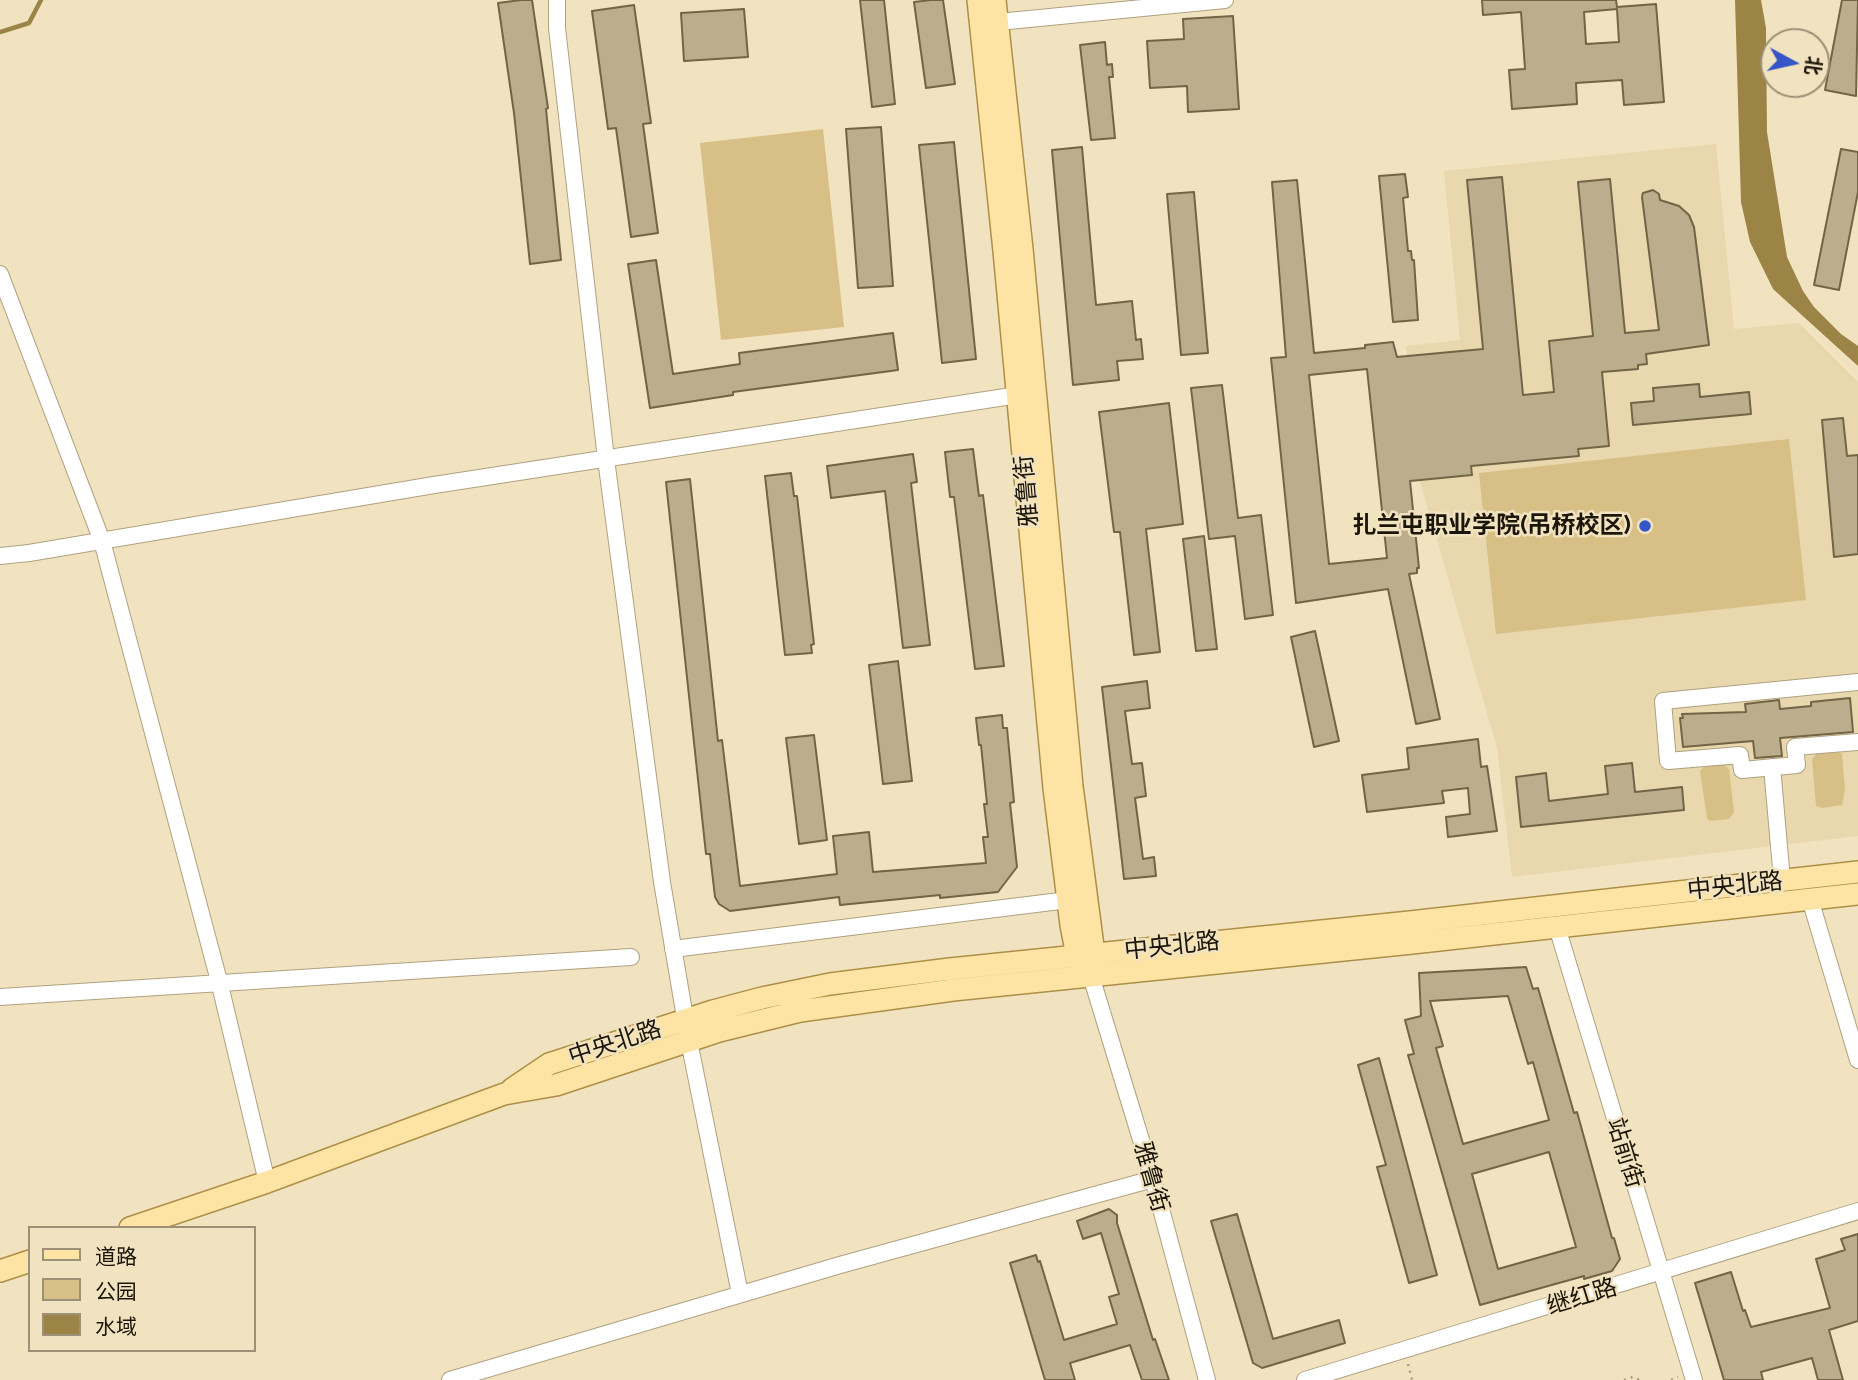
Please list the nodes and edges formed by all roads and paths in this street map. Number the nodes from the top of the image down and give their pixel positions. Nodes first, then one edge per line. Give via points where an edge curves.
1 (557, 0) edge
2 (978, 0) edge
3 (995, 0) edge
4 (1225, 0) edge
5 (998, 22) junction
6 (0, 274) edge
7 (1018, 396) junction
8 (606, 459) junction
9 (102, 541) junction
10 (0, 556) edge
11 (1858, 682) edge
12 (1858, 741) edge
13 (1772, 767) junction
14 (1858, 872) edge
15 (1782, 880) junction
16 (1858, 894) edge
17 (1810, 899) junction
18 (1068, 900) junction
19 (1557, 927) junction
20 (673, 949) junction
21 (1086, 955) junction
22 (631, 957) dead end
23 (1091, 976) junction
24 (219, 981) junction
25 (0, 997) edge
26 (687, 1031) junction
27 (1858, 1060) edge
28 (1153, 1179) junction
29 (268, 1182) junction
30 (1858, 1211) edge
31 (136, 1226) edge
32 (28, 1262) edge
33 (0, 1271) edge
34 (1661, 1272) junction
35 (740, 1294) junction
36 (450, 1380) edge
37 (1207, 1380) edge
38 (1305, 1380) edge
39 (1624, 1380) edge
40 (1640, 1380) edge
41 (1693, 1380) edge

1 - 8 street
2 - 7 main road, 雅鲁街
3 - 5 main road, 雅鲁街
4 - 5 street
5 - 21 main road, 雅鲁街
6 - 9 street
7 - 8 street
7 - 18 main road, 雅鲁街
8 - 9 street
8 - 20 street
9 - 10 street
9 - 24 street
11 - 13 street via 1663,701 1668,761 1740,754 1742,770
12 - 13 street via 1795,747 1797,765
13 - 15 street
14 - 15 main road, 中央北路
15 - 21 main road, 中央北路
16 - 17 main road, 中央北路
17 - 19 main road, 中央北路
17 - 27 street
18 - 20 street
18 - 21 main road, 雅鲁街
19 - 23 main road, 中央北路
19 - 34 street, 站前街
20 - 26 street
21 - 23 main road, 雅鲁街
21 - 26 main road, 中央北路 via 830,984 762,998
22 - 24 street
23 - 26 main road, 中央北路 via 833,1005
23 - 28 street, 雅鲁街
24 - 25 street
24 - 29 street
26 - 29 main road, 中央北路 via 556,1085 504,1094
26 - 35 street
28 - 35 street
28 - 37 street, 雅鲁街
29 - 31 main road, 中央北路
30 - 34 street, 继红路
32 - 33 main road
34 - 38 street, 继红路
34 - 41 street, 站前街
35 - 36 street
39 - 40 path

